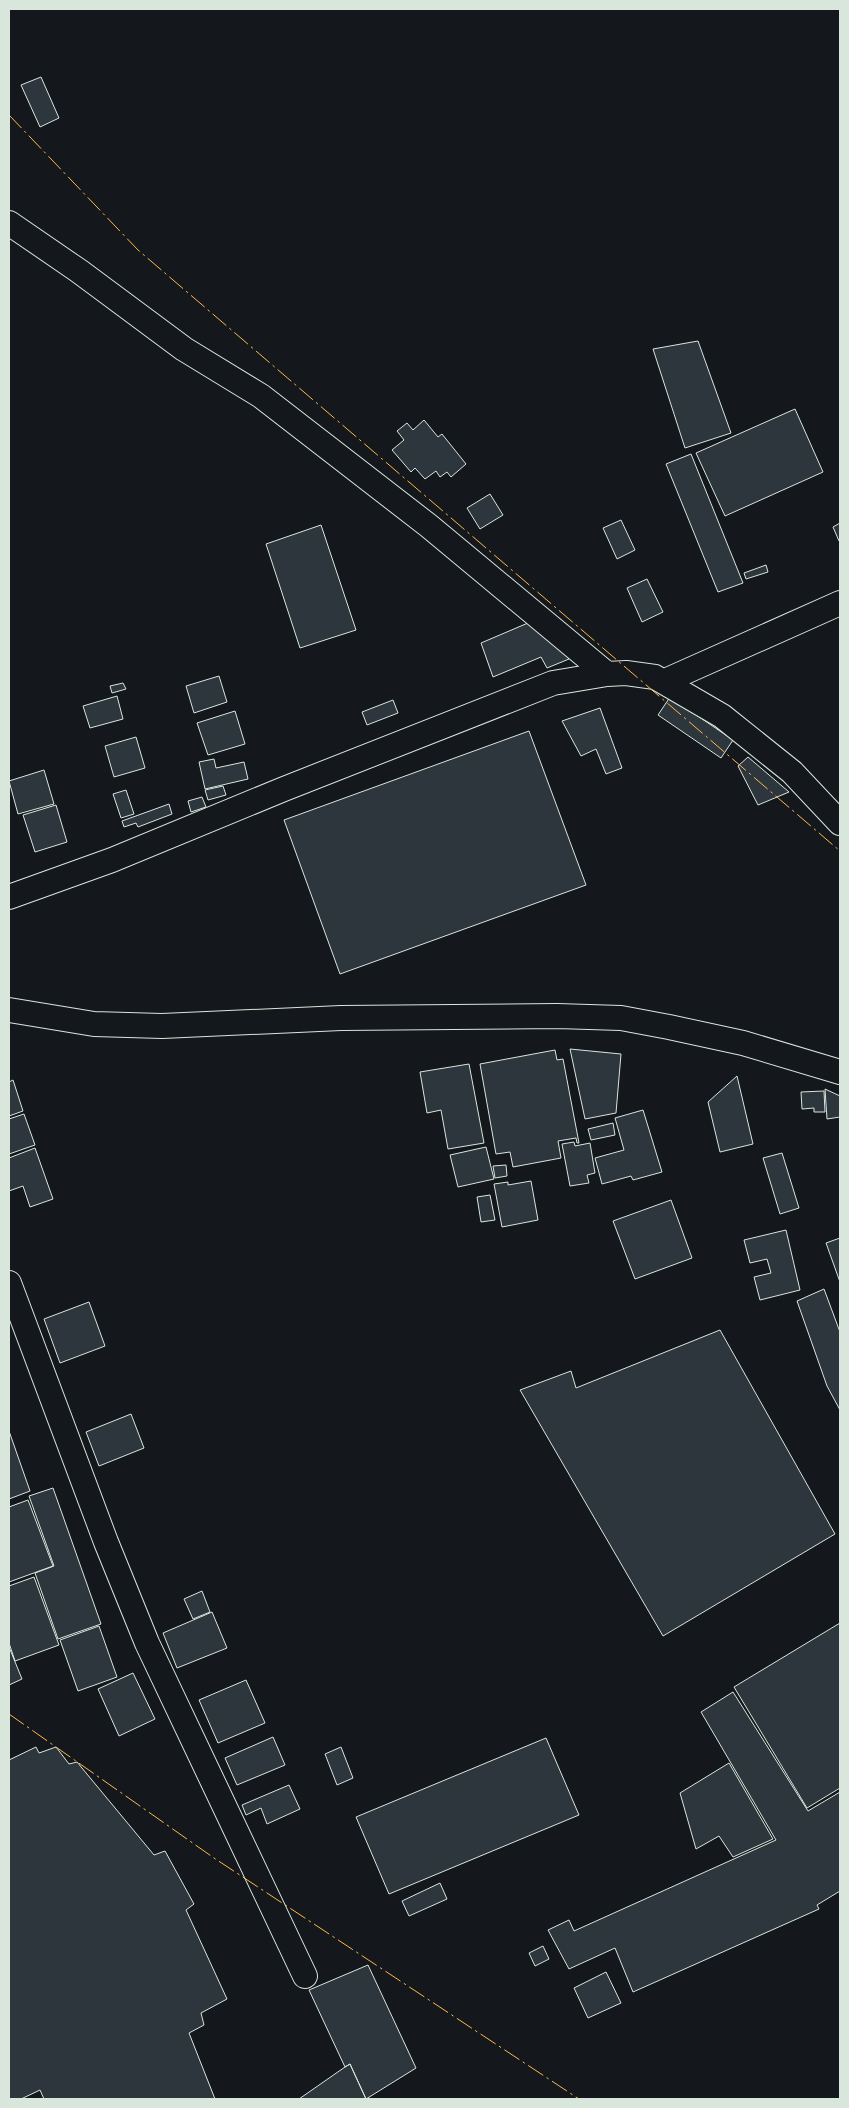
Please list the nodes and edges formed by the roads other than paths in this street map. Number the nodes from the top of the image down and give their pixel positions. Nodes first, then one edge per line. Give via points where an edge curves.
1 (9, 223) edge
2 (840, 603) edge
3 (607, 674) junction
4 (665, 682) junction
5 (840, 823) edge
6 (9, 897) edge
7 (9, 1010) edge
8 (840, 1072) edge
9 (9, 1283) edge
10 (305, 1976) dead end

1 - 3 street via 184,349 261,396 429,526
2 - 4 street
3 - 4 street via 642,674
3 - 6 street via 553,683 112,860
4 - 5 street via 722,716 792,772
7 - 8 street via 94,1024 162,1026 341,1018 621,1018 743,1044
9 - 10 street via 147,1643

